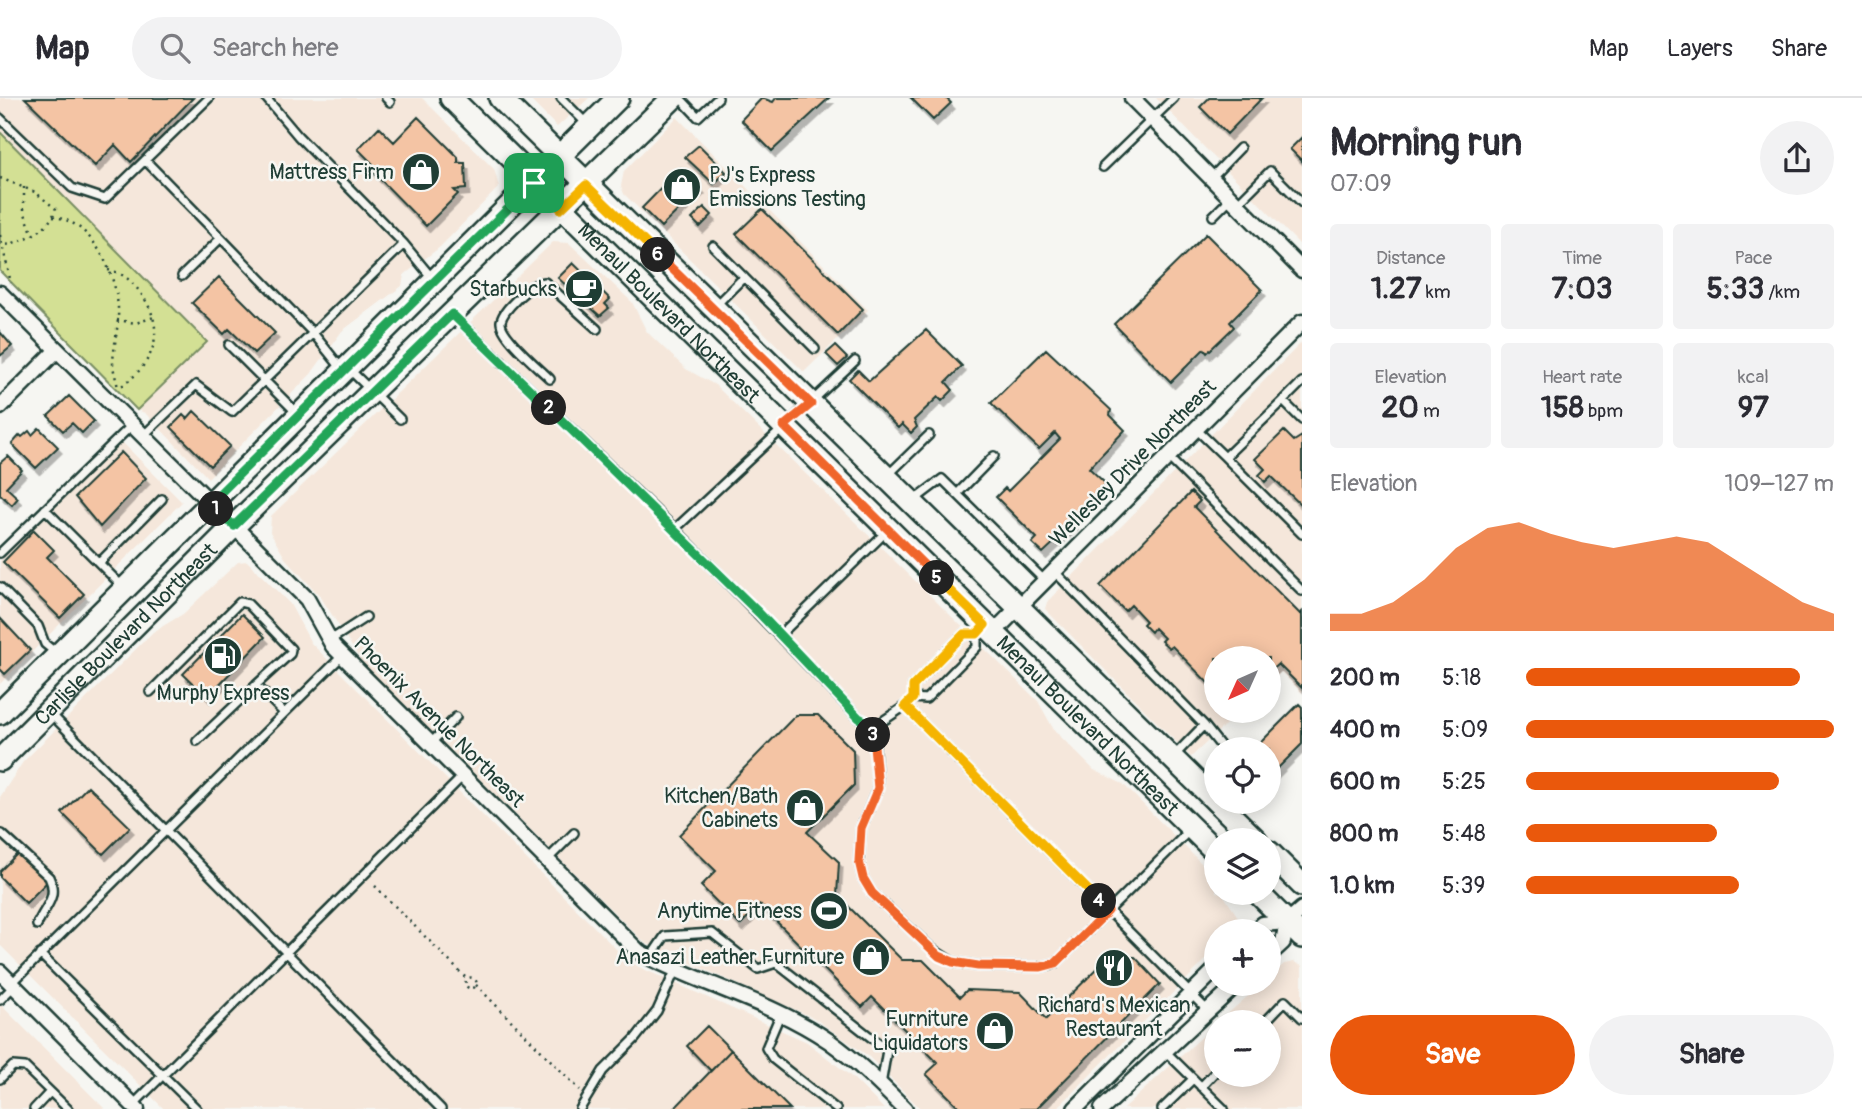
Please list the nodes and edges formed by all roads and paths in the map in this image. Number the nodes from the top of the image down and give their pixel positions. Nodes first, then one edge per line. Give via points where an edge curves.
1 (209, 98) edge
2 (266, 98) edge
3 (451, 98) edge
4 (561, 98) edge
5 (617, 98) edge
6 (673, 98) edge
7 (680, 98) edge
8 (718, 98) edge
9 (1174, 98) edge
10 (1137, 100) edge
11 (508, 101) edge
12 (0, 118) edge
13 (1154, 120) junction
14 (590, 127) junction
15 (1240, 148) dead end
16 (559, 159) junction
17 (145, 160) junction
18 (1104, 167) dead end
19 (0, 178) edge
20 (1211, 178) junction
21 (534, 183) junction
22 (586, 185) junction
23 (24, 187) junction
24 (1234, 201) junction
25 (1302, 203) edge
26 (561, 209) junction
27 (53, 216) junction
28 (1213, 216) dead end
29 (0, 235) edge
30 (33, 235) junction
31 (221, 237) junction
32 (404, 244) junction
33 (3, 246) junction
34 (713, 246) dead end
35 (108, 270) junction
36 (1302, 270) edge
37 (182, 276) dead end
38 (744, 277) junction
39 (435, 281) junction
40 (6, 290) edge
41 (713, 308) junction
42 (452, 314) junction
43 (154, 317) junction
44 (117, 320) junction
45 (597, 329) dead end
46 (1299, 330) edge
47 (313, 333) junction
48 (229, 345) dead end
49 (815, 348) dead end
50 (57, 350) junction
51 (855, 361) dead end
52 (346, 370) junction
53 (550, 379) dead end
54 (267, 382) junction
55 (1302, 382) edge
56 (372, 392) junction
57 (1283, 401) junction
58 (811, 404) junction
59 (0, 407) edge
60 (299, 415) junction
61 (400, 419) dead end
62 (1302, 420) edge
63 (132, 425) junction
64 (784, 426) junction
65 (1196, 429) junction
66 (929, 435) dead end
67 (143, 436) junction
68 (994, 456) dead end
69 (1168, 457) junction
70 (1226, 457) junction
71 (886, 477) junction
72 (957, 494) junction
73 (162, 499) dead end
74 (912, 502) junction
75 (210, 503) junction
76 (45, 509) junction
77 (234, 526) junction
78 (674, 529) junction
79 (888, 530) junction
80 (1302, 534) edge
81 (0, 553) edge
82 (99, 563) junction
83 (1050, 577) junction
84 (0, 587) edge
85 (125, 589) junction
86 (1302, 591) edge
87 (1019, 607) junction
88 (366, 617) dead end
89 (985, 631) junction
90 (780, 635) junction
91 (329, 641) junction
92 (58, 655) junction
93 (342, 656) junction
94 (256, 685) junction
95 (150, 692) dead end
96 (913, 698) junction
97 (905, 706) junction
98 (49, 711) junction
99 (0, 712) edge
100 (284, 713) junction
101 (456, 717) dead end
102 (873, 725) junction
103 (1204, 725) junction
104 (1214, 737) edge
105 (197, 741) dead end
106 (430, 743) junction
107 (1173, 758) junction
108 (0, 760) edge
109 (463, 776) junction
110 (1204, 787) edge
111 (1231, 814) edge
112 (1192, 828) junction
113 (1245, 828) edge
114 (164, 831) junction
115 (574, 833) dead end
116 (2, 834) dead end
117 (1204, 840) edge
118 (547, 860) junction
119 (1281, 864) edge
120 (1302, 885) edge
121 (375, 886) dead end
122 (1274, 905) edge
123 (1108, 911) junction
124 (1297, 922) edge
125 (37, 925) dead end
126 (1281, 944) edge
127 (286, 952) junction
128 (40, 954) junction
129 (650, 958) junction
130 (675, 971) junction
131 (0, 972) edge
132 (467, 979) junction
133 (1204, 981) edge
134 (13, 985) junction
135 (476, 985) junction
136 (1191, 993) junction
137 (1223, 996) edge
138 (0, 1000) edge
139 (1207, 1010) joint
140 (1276, 1010) edge
141 (1204, 1013) edge
142 (780, 1015) junction
143 (1302, 1017) edge
144 (1156, 1030) junction
145 (1166, 1046) junction
146 (163, 1074) junction
147 (0, 1079) edge
148 (1193, 1079) junction
149 (1204, 1084) edge
150 (881, 1086) junction
151 (1201, 1087) junction
152 (50, 1092) junction
153 (583, 1093) dead end
154 (135, 1107) edge
155 (34, 1109) edge
156 (68, 1109) edge
157 (197, 1109) edge
158 (441, 1109) edge
159 (580, 1109) edge
160 (836, 1109) edge
161 (905, 1109) edge
162 (1075, 1109) edge
163 (1102, 1109) edge
164 (1162, 1109) edge
165 (1224, 1109) edge

1 - 17 lane
2 - 32 lane
3 - 21 main road, Menaul Boulevard Northeast
4 - 14 lane
5 - 14 main road, Carlisle Boulevard Northeast
6 - 22 main road, Carlisle Boulevard Northeast
7 - 8 lane via 698,117
9 - 13 lane
10 - 13 street
11 - 16 main road, Menaul Boulevard Northeast
12 - 17 lane via 72,188 105,199
13 - 18 lane
13 - 20 street
14 - 16 main road, Carlisle Boulevard Northeast
15 - 20 lane
16 - 21 main road, Carlisle Boulevard Northeast
16 - 22 main road, Menaul Boulevard Northeast
17 - 31 lane
19 - 23 path
20 - 24 street
21 - 26 main road, Menaul Boulevard Northeast
21 - 39 main road, Carlisle Boulevard Northeast
22 - 26 main road, Carlisle Boulevard Northeast
22 - 41 main road, Menaul Boulevard Northeast
23 - 27 path via 55,205
23 - 30 path via 24,211
24 - 25 lane via 1270,171
24 - 28 lane
24 - 36 street
26 - 42 main road, Carlisle Boulevard Northeast
26 - 64 main road, Menaul Boulevard Northeast
27 - 30 path
27 - 35 path via 73,220
29 - 33 path
30 - 33 path
31 - 37 lane
31 - 47 lane
32 - 39 lane
32 - 47 lane
33 - 40 path
34 - 38 lane
35 - 43 path via 132,282
35 - 44 path
38 - 41 lane
38 - 49 lane
39 - 52 main road, Carlisle Boulevard Northeast
40 - 50 street, Phoenix Avenue Northeast
41 - 58 main road, Menaul Boulevard Northeast
42 - 56 main road, Carlisle Boulevard Northeast
42 - 78 lane
43 - 44 path via 136,323
43 - 44 path via 153,348 118,390 113,364
45 - 53 lane via 545,282 536,282 513,303 500,324
46 - 65 street, Wellesley Drive Northeast
47 - 52 lane
47 - 54 lane
48 - 54 lane
50 - 59 street
50 - 63 street, Phoenix Avenue Northeast
51 - 58 lane
52 - 56 lane
52 - 60 main road, Carlisle Boulevard Northeast
54 - 60 lane
54 - 67 lane via 233,412 195,385
55 - 57 lane
56 - 61 lane
56 - 77 main road, Carlisle Boulevard Northeast
57 - 62 lane
57 - 70 lane
58 - 64 lane
58 - 71 main road, Menaul Boulevard Northeast
60 - 75 main road, Carlisle Boulevard Northeast
63 - 67 street, Phoenix Avenue Northeast
63 - 76 lane
64 - 78 lane
64 - 79 main road, Menaul Boulevard Northeast
65 - 69 street, Wellesley Drive Northeast
65 - 70 lane
66 - 71 lane
67 - 75 street, Phoenix Avenue Northeast
68 - 72 lane
69 - 83 street, Wellesley Drive Northeast
69 - 86 lane
70 - 80 lane
71 - 74 main road, Menaul Boulevard Northeast
72 - 74 lane via 942,479
72 - 83 lane
73 - 82 lane
74 - 87 main road, Menaul Boulevard Northeast
75 - 77 street, Phoenix Avenue Northeast
75 - 85 main road, Carlisle Boulevard Northeast
76 - 81 lane
76 - 82 lane
77 - 91 street, Phoenix Avenue Northeast via 307,599
77 - 98 main road, Carlisle Boulevard Northeast
78 - 90 lane
79 - 89 main road, Menaul Boulevard Northeast
79 - 90 lane
82 - 85 lane
83 - 87 street, Wellesley Drive Northeast
83 - 103 lane
84 - 92 lane via 38,626 46,644
85 - 92 main road, Carlisle Boulevard Northeast
85 - 98 main road via 113,619 46,686
87 - 89 street, Wellesley Drive Northeast
87 - 107 main road, Menaul Boulevard Northeast
88 - 91 lane
89 - 96 lane via 977,647 926,699
89 - 96 lane via 964,634 913,686
89 - 112 main road, Menaul Boulevard Northeast
90 - 102 lane via 859,718
91 - 93 street, Phoenix Avenue Northeast
92 - 99 main road, Carlisle Boulevard Northeast
93 - 100 lane
93 - 106 street, Phoenix Avenue Northeast
94 - 95 lane via 290,649 248,604 240,602
94 - 100 lane
94 - 105 lane
96 - 97 lane
97 - 102 lane
97 - 123 lane
98 - 108 main road, Carlisle Boulevard Northeast
98 - 114 lane
100 - 114 lane
101 - 106 lane
102 - 123 lane via 878,788 861,828 863,878 872,893 939,956 978,966 1041,967 1056,963
103 - 104 lane
103 - 107 lane
106 - 109 street, Phoenix Avenue Northeast
107 - 110 main road, Menaul Boulevard Northeast
109 - 118 street, Phoenix Avenue Northeast
109 - 127 lane
111 - 113 main road, Menaul Boulevard Northeast
112 - 117 main road, Menaul Boulevard Northeast
112 - 123 lane
114 - 127 lane
114 - 128 lane
115 - 118 lane
116 - 125 lane via 53,885 54,895
118 - 129 street, Phoenix Avenue Northeast
119 - 120 main road
121 - 132 path
122 - 124 main road
123 - 136 lane
124 - 126 street
127 - 146 lane
127 - 158 lane
128 - 134 lane
128 - 146 lane
129 - 130 street, Phoenix Avenue Northeast
129 - 150 lane via 665,936 712,933 758,969 776,963 887,1050
130 - 142 street, Phoenix Avenue Northeast
130 - 159 lane via 657,1011 603,1071
131 - 134 street
132 - 135 path via 474,979
132 - 135 path via 468,988
133 - 136 street
134 - 138 lane
134 - 154 street
135 - 153 path
136 - 139 lane
136 - 144 street
137 - 139 street
140 - 143 lane via 1285,1001
141 - 145 street
142 - 150 street, Phoenix Avenue Northeast via 828,1041
142 - 160 lane via 766,1048 773,1059
144 - 145 lane
144 - 162 street
145 - 148 lane
145 - 163 street
146 - 154 lane
146 - 157 lane
147 - 152 lane via 13,1066 25,1067
148 - 151 lane
148 - 164 lane
149 - 151 lane
150 - 161 street, Phoenix Avenue Northeast
151 - 165 lane
152 - 155 lane
152 - 156 lane

